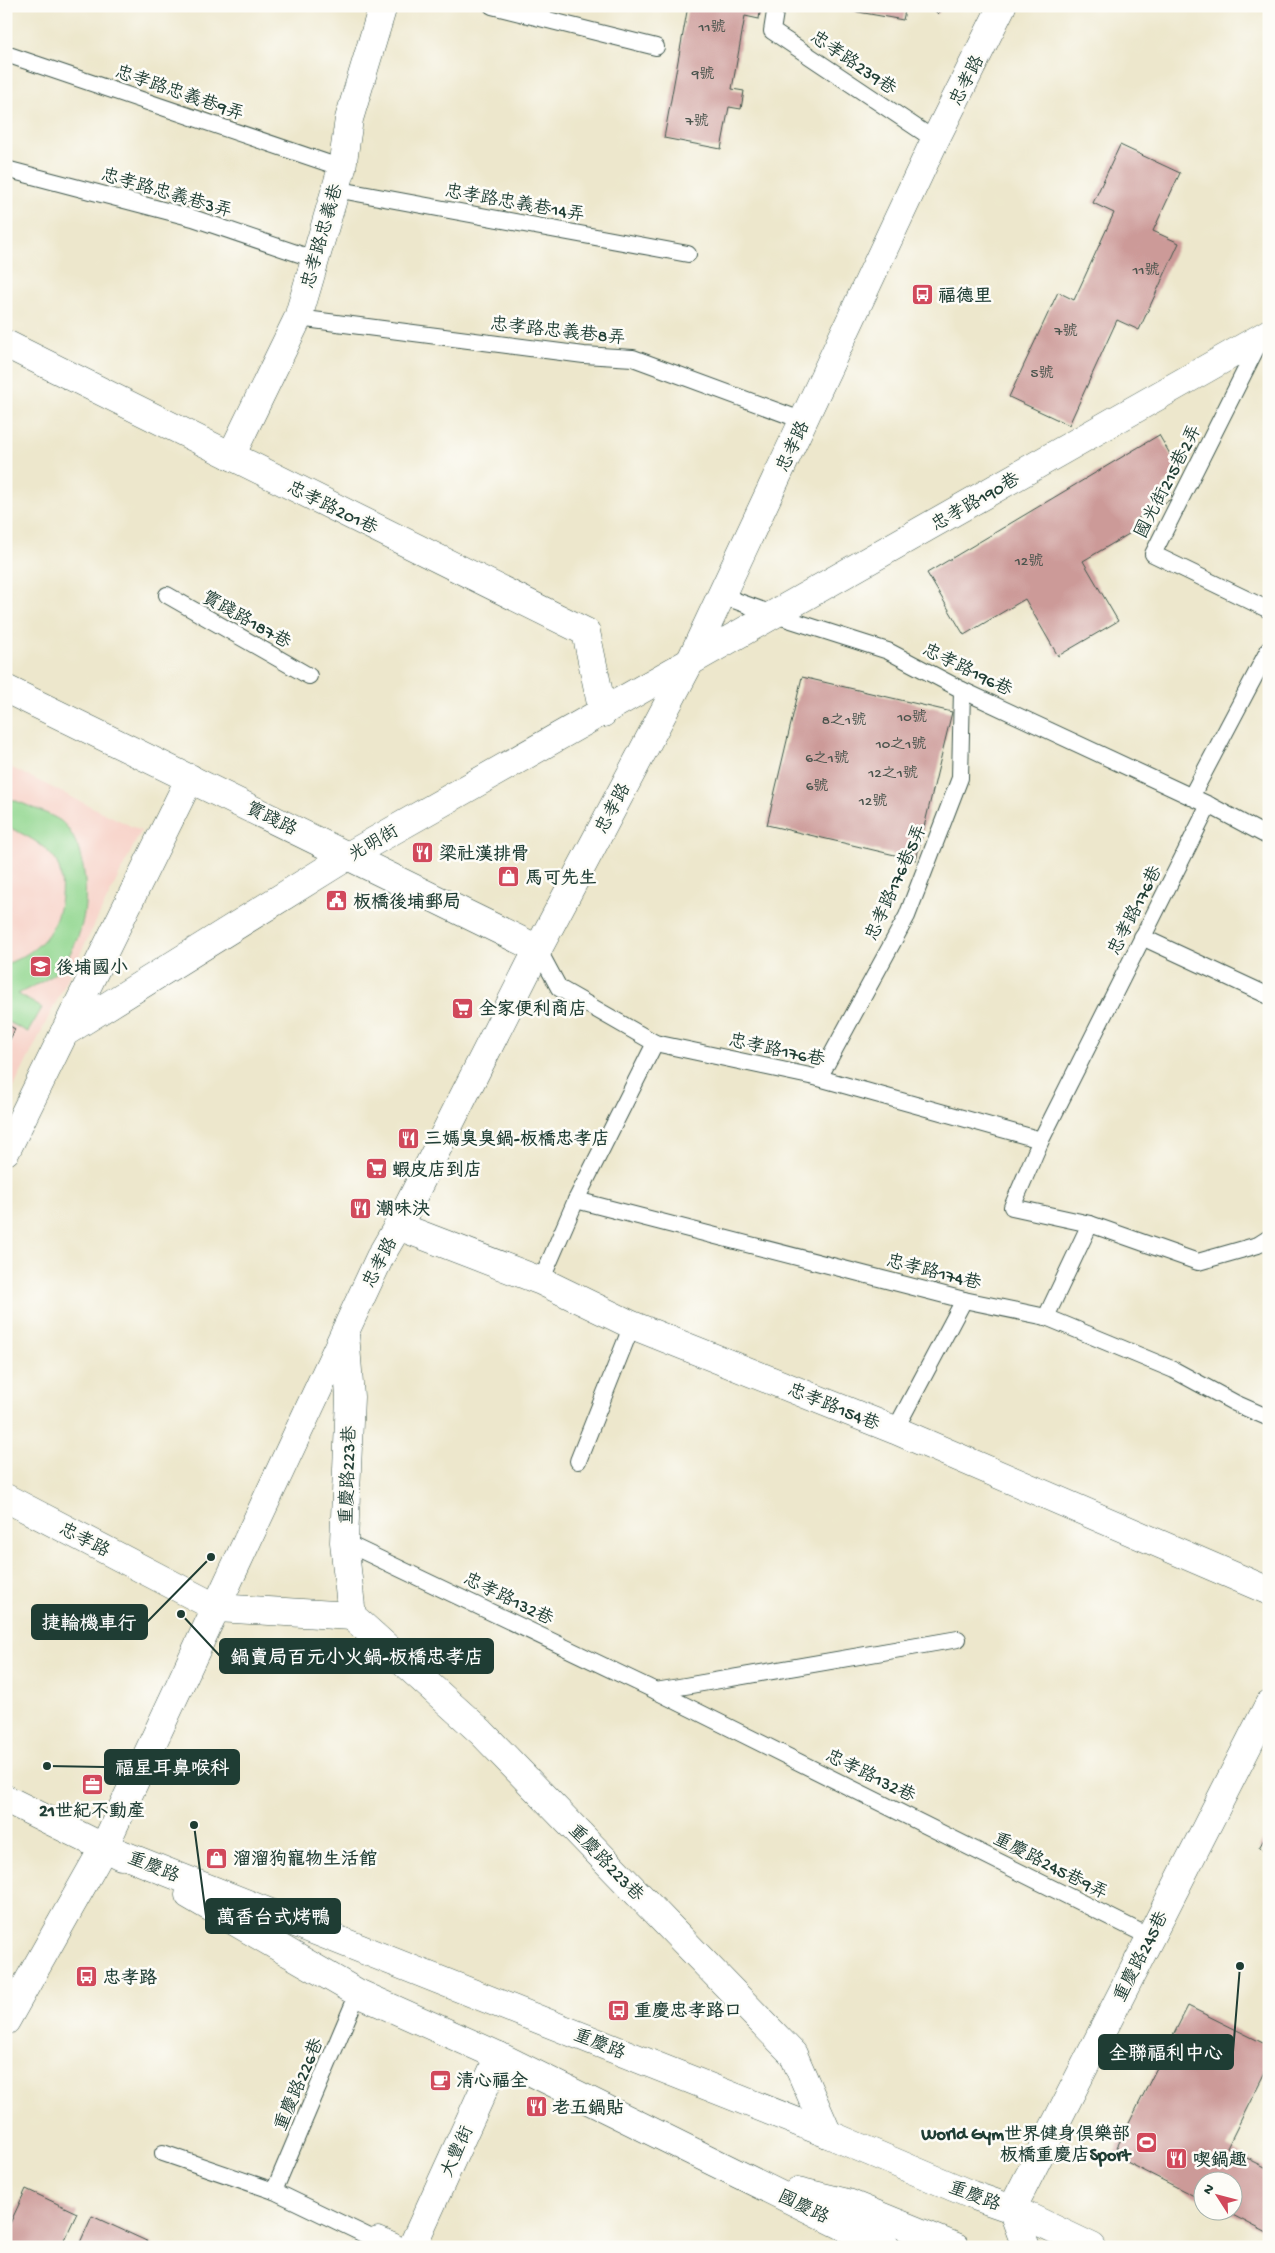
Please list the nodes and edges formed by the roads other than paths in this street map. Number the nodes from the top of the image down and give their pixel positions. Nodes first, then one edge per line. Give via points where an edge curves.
1 (383, 6) edge
2 (492, 6) edge
3 (776, 6) edge
4 (1002, 6) edge
5 (656, 46) dead end
6 (6, 54) edge
7 (935, 140) junction
8 (6, 169) edge
9 (338, 179) junction
10 (688, 254) dead end
11 (314, 260) junction
12 (298, 318) junction
13 (1265, 335) edge
14 (6, 345) edge
15 (804, 420) junction
16 (231, 456) junction
17 (167, 595) dead end
18 (720, 595) junction
19 (1269, 610) edge
20 (774, 616) junction
21 (1269, 649) edge
22 (689, 664) junction
23 (309, 676) dead end
24 (6, 689) edge
25 (962, 690) junction
26 (602, 713) junction
27 (190, 778) junction
28 (1191, 797) junction
29 (1209, 805) junction
30 (1269, 837) edge
31 (348, 856) junction
32 (1142, 937) junction
33 (538, 948) junction
34 (1269, 996) edge
35 (64, 1032) junction
36 (655, 1043) junction
37 (819, 1078) junction
38 (1040, 1140) junction
39 (6, 1151) edge
40 (576, 1200) junction
41 (1090, 1224) junction
42 (398, 1226) junction
43 (1269, 1238) edge
44 (541, 1281) junction
45 (964, 1300) junction
46 (1046, 1317) junction
47 (632, 1324) junction
48 (345, 1334) junction
49 (1269, 1418) edge
50 (895, 1430) junction
51 (578, 1461) dead end
52 (6, 1498) edge
53 (344, 1542) junction
54 (1269, 1591) edge
55 (217, 1608) junction
56 (352, 1616) junction
57 (958, 1639) dead end
58 (656, 1691) junction
59 (1269, 1704) edge
60 (6, 1798) edge
61 (933, 1828) joint
62 (104, 1847) junction
63 (1150, 1937) junction
64 (358, 1993) junction
65 (6, 2021) edge
66 (499, 2056) junction
67 (828, 2134) junction
68 (163, 2153) dead end
69 (748, 2179) junction
70 (274, 2191) junction
71 (1012, 2209) junction
72 (382, 2245) edge
73 (412, 2247) edge
74 (886, 2247) edge
75 (956, 2247) edge
76 (1026, 2247) edge
77 (1092, 2247) edge

1 - 9 street, 忠孝路忠義巷 via 349,119
2 - 5 lane
3 - 7 lane, 忠孝路239巷 via 772,31
4 - 7 street, 忠孝路
6 - 9 lane, 忠孝路忠義巷9弄
7 - 15 street, 忠孝路
8 - 11 lane, 忠孝路忠義巷3弄 via 193,218
9 - 10 lane, 忠孝路忠義巷14弄
9 - 11 street, 忠孝路忠義巷
11 - 12 street, 忠孝路忠義巷
12 - 15 lane, 忠孝路忠義巷8弄 via 584,355 633,358
12 - 16 street, 忠孝路忠義巷
13 - 19 lane, 國光街215巷2弄 via 1152,554
13 - 20 street, 忠孝路190巷
14 - 16 street, 忠孝路201巷
15 - 18 street, 忠孝路
16 - 26 street, 忠孝路201巷 via 586,632
17 - 23 lane, 實踐路187巷
18 - 20 lane, 忠孝路196巷
18 - 22 street, 忠孝路
20 - 22 street, 忠孝路190巷
20 - 25 lane, 忠孝路196巷 via 888,651
21 - 28 lane
22 - 26 street, 光明街
22 - 33 street, 忠孝路
24 - 27 street, 實踐路
25 - 28 lane, 忠孝路196巷
25 - 37 lane, 忠孝路176巷5弄 via 960,778 906,916
26 - 31 street, 光明街
27 - 31 street, 實踐路
27 - 35 street
28 - 29 lane, 忠孝路196巷
29 - 30 lane, 忠孝路196巷
29 - 32 lane, 忠孝路176巷
31 - 33 street, 實踐路
31 - 35 street, 光明街
32 - 34 lane
32 - 38 lane, 忠孝路176巷
33 - 36 lane, 忠孝路176巷 via 560,988
33 - 42 street, 忠孝路
35 - 39 street
36 - 37 lane, 忠孝路176巷
36 - 40 lane
37 - 38 lane, 忠孝路176巷
38 - 41 lane, 忠孝路176巷 via 1012,1206
40 - 44 lane
40 - 45 lane, 忠孝路174巷
41 - 43 lane via 1198,1262 1258,1245
41 - 46 lane
42 - 44 street, 忠孝路154巷
42 - 48 street, 忠孝路 via 380,1257
44 - 47 street, 忠孝路154巷
45 - 46 lane, 忠孝路174巷
45 - 50 lane
46 - 49 lane, 忠孝路174巷 via 1174,1370
47 - 50 street, 忠孝路154巷
47 - 51 lane
48 - 53 street, 重慶路223巷 via 350,1397
48 - 55 street, 忠孝路
50 - 54 street, 忠孝路154巷
52 - 55 street, 忠孝路
53 - 56 street, 重慶路223巷
53 - 58 lane, 忠孝路132巷
55 - 56 street
55 - 62 street, 忠孝路
56 - 67 street, 重慶路223巷 via 481,1732 793,2054
57 - 58 lane
58 - 61 lane, 忠孝路132巷
59 - 63 street, 重慶路245巷
60 - 62 street, 重慶路
61 - 63 lane, 重慶路245巷9弄
62 - 64 street, 重慶路
62 - 65 street, 忠孝路
62 - 67 street, 重慶路
63 - 71 street, 重慶路245巷
64 - 66 street, 重慶路
64 - 70 lane, 重慶路226巷
66 - 69 street, 重慶路
66 - 73 street, 大豐街
67 - 71 street, 重慶路
68 - 70 lane
69 - 74 street, 國慶路
69 - 75 street via 848,2203
70 - 72 lane
71 - 76 street
71 - 77 street, 重慶路

